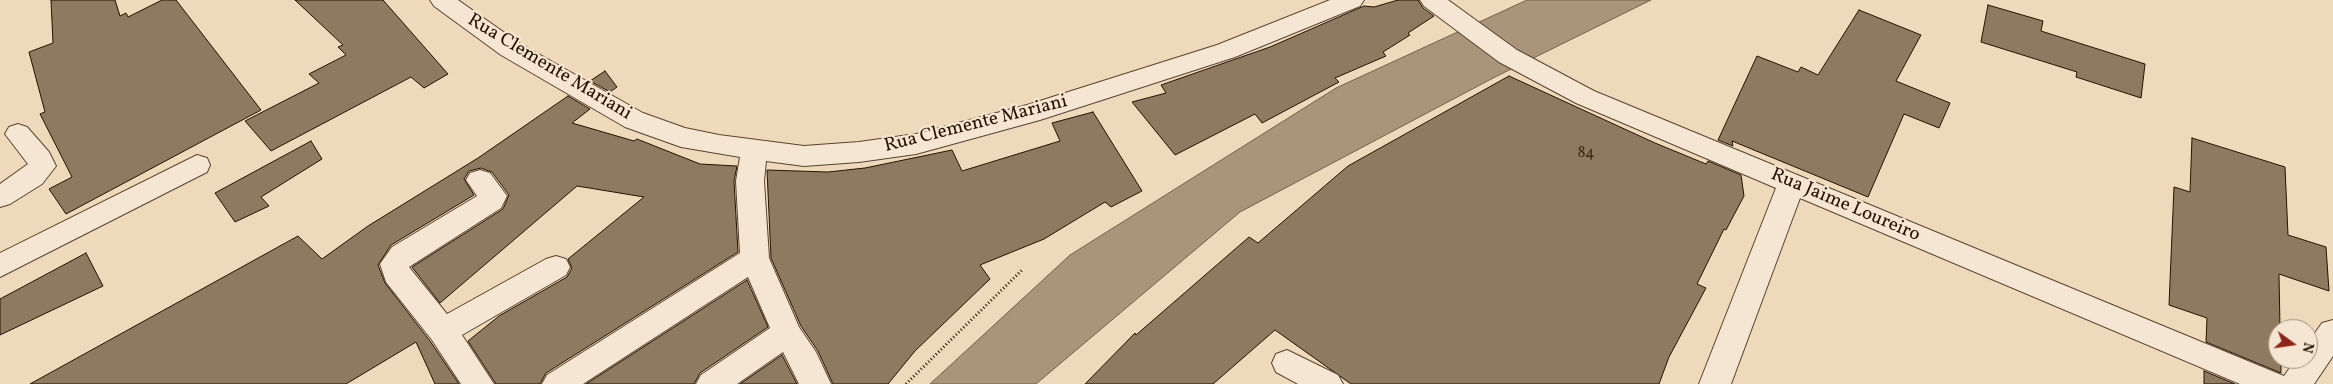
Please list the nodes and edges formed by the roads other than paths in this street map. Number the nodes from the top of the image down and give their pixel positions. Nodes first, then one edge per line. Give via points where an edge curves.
1 (442, 0) edge
2 (1352, 0) edge
3 (1432, 0) edge
4 (18, 134) dead end
5 (754, 151) junction
6 (197, 165) dead end
7 (480, 180) dead end
8 (1791, 184) junction
9 (0, 197) edge
10 (755, 258) junction
11 (0, 266) edge
12 (556, 267) dead end
13 (443, 331) junction
14 (2333, 332) edge
15 (787, 333) junction
16 (1287, 363) dead end
17 (478, 384) edge
18 (558, 384) edge
19 (712, 384) edge
20 (815, 384) edge
21 (1327, 384) edge
22 (1715, 384) edge
23 (2272, 384) edge
24 (2296, 384) edge

1 - 5 street, Rua Clemente Mariani via 510,49 634,120 681,137
2 - 5 street, Rua Clemente Mariani via 1226,51 1031,113 916,144 804,156
3 - 8 street, Rua Jaime Loureiro via 1535,72 1585,97
4 - 9 street via 42,166 32,177
5 - 10 street via 750,181
6 - 11 street
7 - 13 street via 493,196 491,201 402,255 394,264 396,274
8 - 22 street
8 - 23 street, Rua Jaime Loureiro
10 - 15 street
10 - 18 street
12 - 13 street
13 - 17 street
14 - 24 street
15 - 19 street
15 - 20 street via 806,361
16 - 21 street

